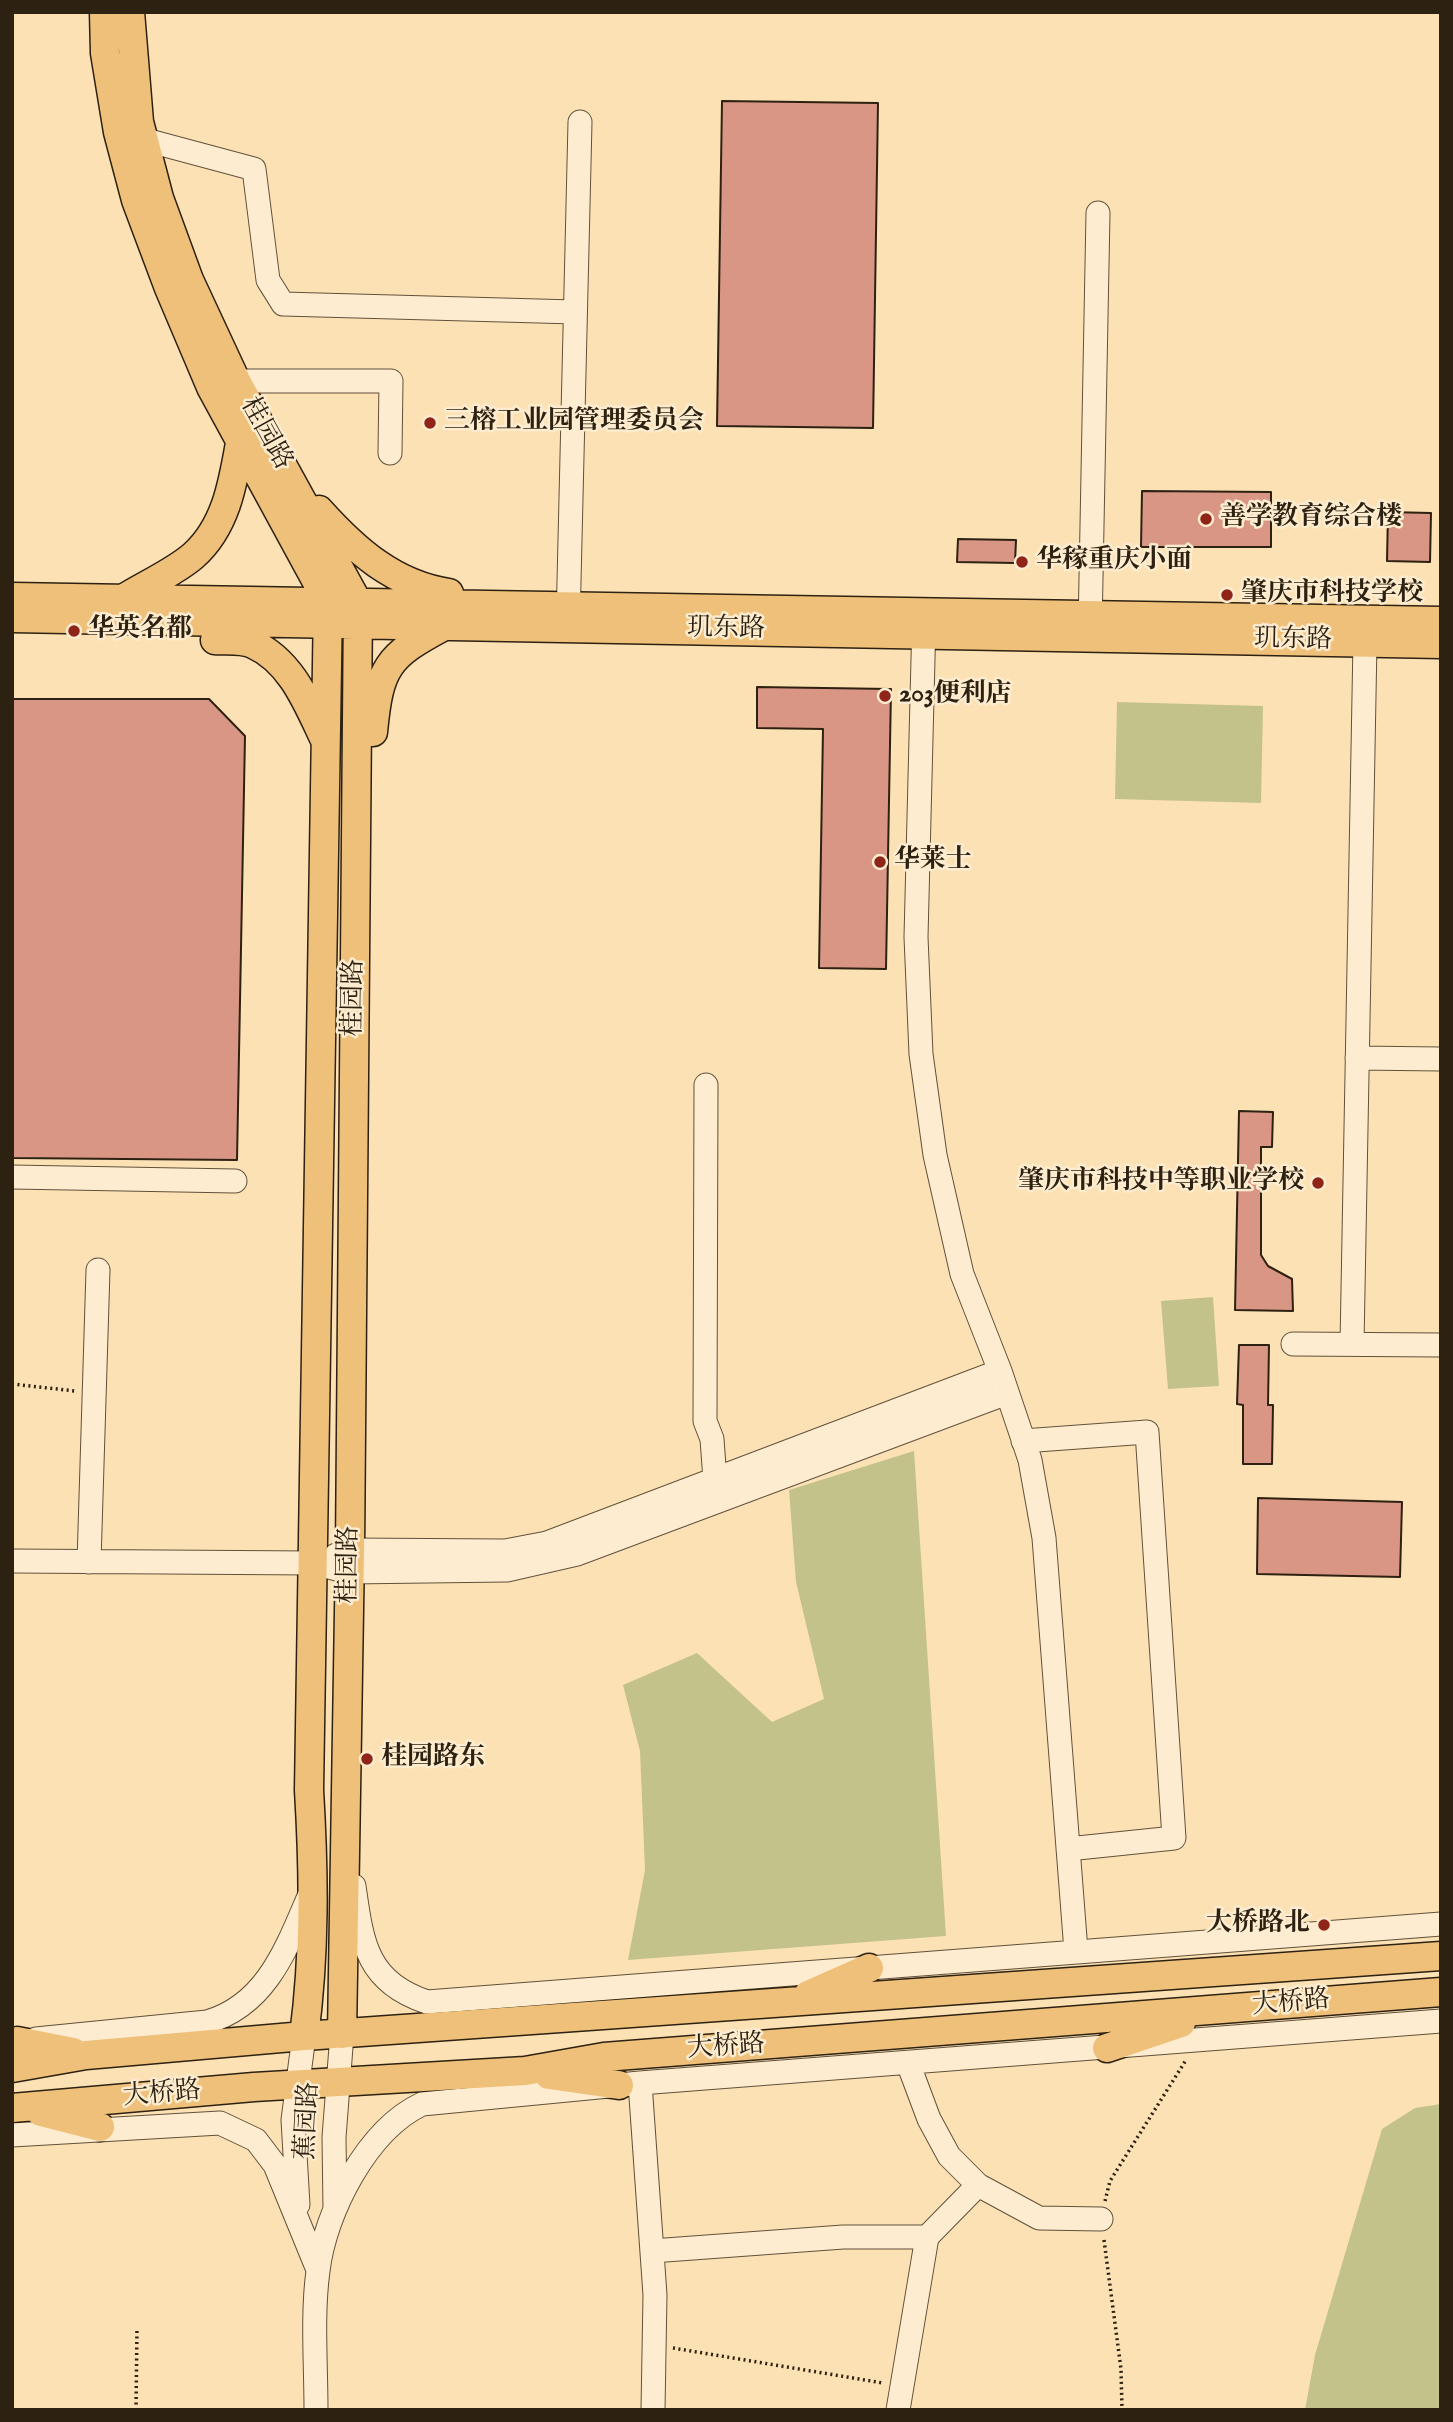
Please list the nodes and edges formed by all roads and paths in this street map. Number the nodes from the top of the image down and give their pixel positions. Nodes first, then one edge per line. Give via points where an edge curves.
1 (104, 12) edge
2 (130, 12) edge
3 (580, 122) dead end
4 (130, 135) junction
5 (1098, 213) dead end
6 (575, 312) junction
7 (224, 384) junction
8 (240, 443) junction
9 (390, 453) dead end
10 (289, 477) junction
11 (12, 597) edge
12 (490, 605) junction
13 (129, 610) junction
14 (328, 614) junction
15 (358, 614) junction
16 (568, 617) junction
17 (12, 618) edge
18 (1441, 621) edge
19 (923, 623) junction
20 (446, 625) junction
21 (1090, 626) junction
22 (1365, 642) junction
23 (1441, 644) edge
24 (326, 743) junction
25 (357, 804) junction
26 (1357, 1058) junction
27 (1441, 1059) edge
28 (706, 1085) dead end
29 (12, 1177) edge
30 (235, 1181) dead end
31 (98, 1270) dead end
32 (1293, 1344) dead end
33 (1352, 1344) junction
34 (1441, 1345) edge
35 (1004, 1382) junction
36 (12, 1384) edge
37 (94, 1391) junction
38 (1023, 1441) junction
39 (715, 1480) junction
40 (12, 1561) edge
41 (350, 1561) junction
42 (89, 1562) junction
43 (313, 1563) junction
44 (346, 1838) junction
45 (1068, 1849) junction
46 (314, 1885) junction
47 (1441, 1924) edge
48 (1076, 1951) junction
49 (1440, 1956) edge
50 (869, 1968) junction
51 (1441, 1992) edge
52 (788, 2003) junction
53 (1219, 2010) junction
54 (1441, 2021) edge
55 (342, 2034) junction
56 (304, 2036) junction
57 (1199, 2040) junction
58 (1107, 2048) junction
59 (14, 2050) edge
60 (908, 2063) junction
61 (525, 2071) junction
62 (338, 2082) junction
63 (298, 2084) junction
64 (630, 2084) junction
65 (17, 2108) edge
66 (100, 2127) junction
67 (12, 2135) edge
68 (978, 2185) junction
69 (335, 2212) junction
70 (1101, 2218) junction
71 (299, 2230) junction
72 (927, 2237) junction
73 (652, 2251) junction
74 (318, 2270) junction
75 (138, 2328) dead end
76 (654, 2345) junction
77 (902, 2386) junction
78 (136, 2410) edge
79 (316, 2410) edge
80 (653, 2410) edge
81 (898, 2410) edge
82 (1122, 2410) edge

1 - 4 main road via 105,53
2 - 4 main road, 桂园路
3 - 6 street
4 - 6 street via 254,169 268,280 283,304
4 - 7 main road, 桂园路 via 159,198
5 - 21 street
6 - 16 street
7 - 8 main road
7 - 9 street via 391,381
7 - 10 main road, 桂园路
8 - 13 main road via 226,507 213,532 193,556
8 - 14 main road
10 - 12 main road via 338,532 376,565 420,588 467,595
10 - 15 main road, 桂园路
11 - 13 main road, 玑东路
12 - 15 main road, 玑东路
12 - 16 main road, 玑东路
13 - 14 main road, 玑东路
13 - 17 main road, 玑东路
13 - 24 main road via 181,635 251,643 261,649 279,662 300,689
14 - 15 main road, 玑东路
14 - 24 main road, 桂园路
15 - 20 main road, 玑东路
15 - 25 main road, 桂园路
16 - 19 main road, 玑东路
16 - 20 main road, 玑东路
18 - 21 main road, 玑东路
19 - 21 main road, 玑东路
19 - 35 street via 916,937 921,1054 935,1155 962,1274
20 - 25 main road via 393,657 377,696 373,738
21 - 22 main road, 玑东路
22 - 23 main road, 玑东路
22 - 26 street
24 - 43 main road, 桂园路
25 - 41 main road, 桂园路
26 - 27 street
26 - 33 street
28 - 39 street via 705,1421 712,1439
29 - 30 street
31 - 37 street
32 - 33 street
33 - 34 street
35 - 38 street
35 - 39 street
35 - 41 street via 557,1561 507,1570
36 - 37 path
37 - 42 street
38 - 45 street via 1044,1538
38 - 45 street via 1147,1432 1174,1838
39 - 41 street via 526,1548
40 - 42 street
41 - 43 street
41 - 44 main road, 桂园路
42 - 43 street
43 - 46 main road, 桂园路 via 309,1790
44 - 50 street via 368,1959 408,1996 427,2002
44 - 55 main road, 桂园路
45 - 48 street
46 - 56 main road, 桂园路 via 311,1984
46 - 59 street via 278,1966 257,1993 226,2017
47 - 48 street
48 - 50 street
49 - 52 main road, 大桥路
50 - 52 main road
51 - 53 main road, 大桥路
52 - 55 main road, 大桥路
53 - 58 main road
53 - 61 main road, 大桥路 via 604,2057
54 - 57 street
55 - 56 main road, 大桥路
55 - 62 street, 蕉园路
56 - 59 main road, 大桥路 via 86,2055
56 - 63 street
57 - 58 street
57 - 70 path via 1110,2180
58 - 60 street
60 - 64 street
60 - 68 street via 929,2119 949,2155
61 - 62 main road, 大桥路
61 - 64 main road
62 - 63 main road, 大桥路
62 - 69 street, 蕉园路
63 - 65 main road, 大桥路
63 - 71 street via 293,2120
64 - 69 street via 422,2104 402,2113 382,2132 356,2169
64 - 73 street
65 - 66 main road
66 - 67 street
66 - 71 street via 220,2123 256,2140 275,2165
68 - 70 street via 1039,2218
68 - 72 street
69 - 74 street
70 - 82 path
71 - 74 street
72 - 73 street via 843,2236
72 - 77 street
73 - 76 street
74 - 79 street
75 - 78 path
76 - 77 path
76 - 80 street
77 - 81 street

